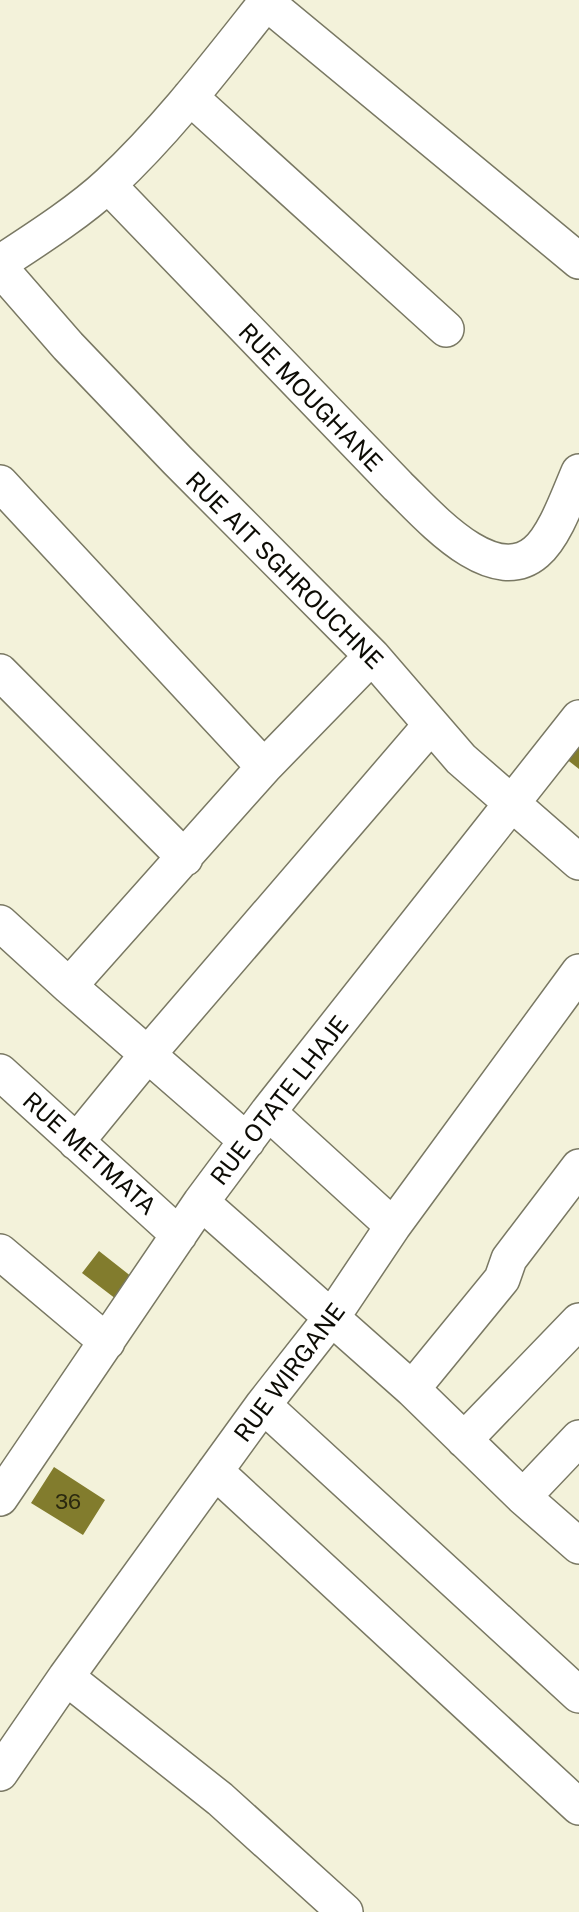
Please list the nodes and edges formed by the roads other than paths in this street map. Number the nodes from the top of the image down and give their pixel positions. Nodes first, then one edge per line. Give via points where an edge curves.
1 (267, 1) edge
2 (190, 97) junction
3 (108, 185) junction
4 (579, 261) edge
5 (0, 265) edge
6 (446, 329) dead end
7 (579, 472) edge
8 (0, 484) edge
9 (372, 656) junction
10 (0, 672) edge
11 (579, 718) edge
12 (431, 725) junction
13 (264, 767) junction
14 (510, 804) junction
15 (185, 859) junction
16 (579, 862) edge
17 (0, 923) edge
18 (579, 972) edge
19 (69, 986) junction
20 (148, 1054) junction
21 (5, 1087) edge
22 (268, 1112) junction
23 (247, 1141) junction
24 (76, 1142) junction
25 (579, 1167) edge
26 (201, 1202) junction
27 (393, 1226) junction
28 (179, 1235) junction
29 (0, 1252) edge
30 (332, 1317) junction
31 (579, 1321) edge
32 (107, 1342) junction
33 (412, 1389) junction
34 (264, 1405) junction
35 (579, 1438) edge
36 (464, 1440) junction
37 (215, 1471) junction
38 (6, 1477) edge
39 (523, 1497) junction
40 (579, 1546) edge
41 (66, 1677) junction
42 (579, 1695) edge
43 (0, 1773) edge
44 (579, 1807) edge
45 (345, 1912) edge

1 - 2 street
1 - 4 street
2 - 3 street
2 - 6 street
3 - 5 street
3 - 7 street, RUE MOUGHANE via 441,527 482,558 513,562 538,551
5 - 9 street, RUE AIT SGHROUCHNE via 68,346
8 - 13 street
9 - 12 street, RUE AIT SGHROUCHNE
9 - 13 street
10 - 15 street
11 - 14 street, RUE OTATE LHAJE
12 - 14 street, RUE AIT SGHROUCHNE
12 - 20 street
13 - 15 street
14 - 16 street, RUE AIT SGHROUCHNE
14 - 22 street, RUE OTATE LHAJE
15 - 19 street
17 - 19 street
18 - 27 street, RUE WIRGANE
19 - 20 street
20 - 23 street
20 - 24 street
21 - 24 street, RUE METMATA
22 - 23 street, RUE OTATE LHAJE
22 - 27 street
23 - 26 street, RUE OTATE LHAJE
24 - 28 street, RUE METMATA
25 - 33 street via 509,1259 502,1279
26 - 28 street, RUE OTATE LHAJE
26 - 30 street
27 - 30 street, RUE WIRGANE
28 - 32 street, RUE OTATE LHAJE
29 - 32 street
30 - 33 street
30 - 34 street, RUE WIRGANE
31 - 36 street
32 - 38 street, RUE OTATE LHAJE
33 - 36 street
34 - 37 street, RUE WIRGANE
34 - 42 street
35 - 39 street
36 - 39 street
37 - 41 street, RUE WIRGANE
37 - 44 street
39 - 40 street
41 - 43 street, RUE WIRGANE
41 - 45 street via 220,1799

